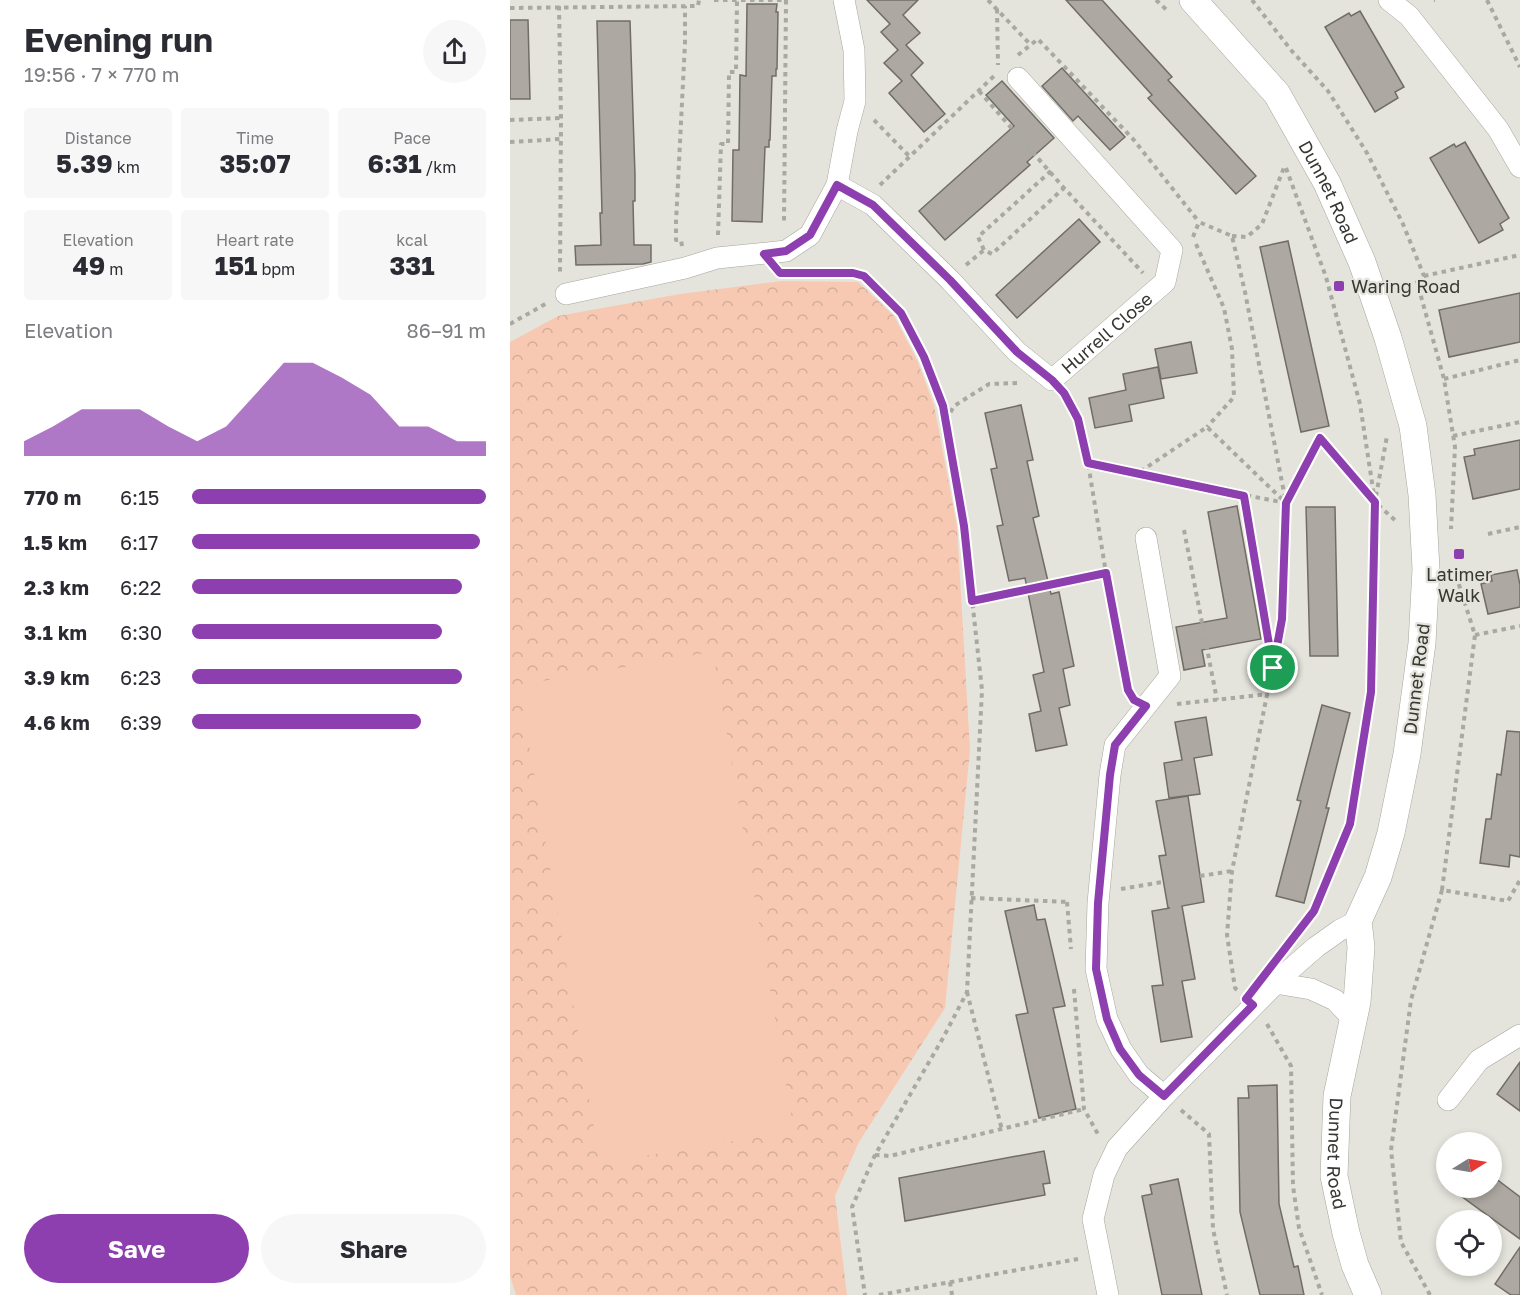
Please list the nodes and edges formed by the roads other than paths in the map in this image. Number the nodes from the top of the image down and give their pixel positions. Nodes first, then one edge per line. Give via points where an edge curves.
1 (844, 0) edge
2 (1193, 0) edge
3 (1389, 0) edge
4 (1009, 68) road end
5 (1520, 167) edge
6 (837, 185) junction
7 (563, 295) road end
8 (1146, 538) dead end
9 (1358, 921) junction
10 (1275, 983) junction
11 (1353, 1019) junction
12 (1520, 1035) edge
13 (1164, 1096) junction
14 (1448, 1100) dead end
15 (1108, 1295) edge
16 (1368, 1295) edge

1 - 6 street via 854,50 855,100
2 - 9 street, Dunnet Road via 1277,94 1327,183 1362,262 1413,426 1426,569 1422,643 1407,754 1391,833 1378,877
3 - 5 street via 1409,15 1498,129
4 - 6 street, Hurrell Close via 1172,250 1161,285 1054,382 1017,352 873,205
6 - 7 street via 810,235 786,251 717,258
8 - 13 street via 1170,676 1115,745 1098,903 1096,969 1107,1019 1120,1049 1139,1075
9 - 10 street via 1316,947
9 - 11 street, Dunnet Road via 1361,947
10 - 11 street via 1311,990 1335,1000
10 - 13 street
11 - 16 street, Dunnet Road via 1337,1096 1334,1176 1355,1265
12 - 14 street via 1479,1060
13 - 15 street via 1117,1148 1104,1175 1093,1219

